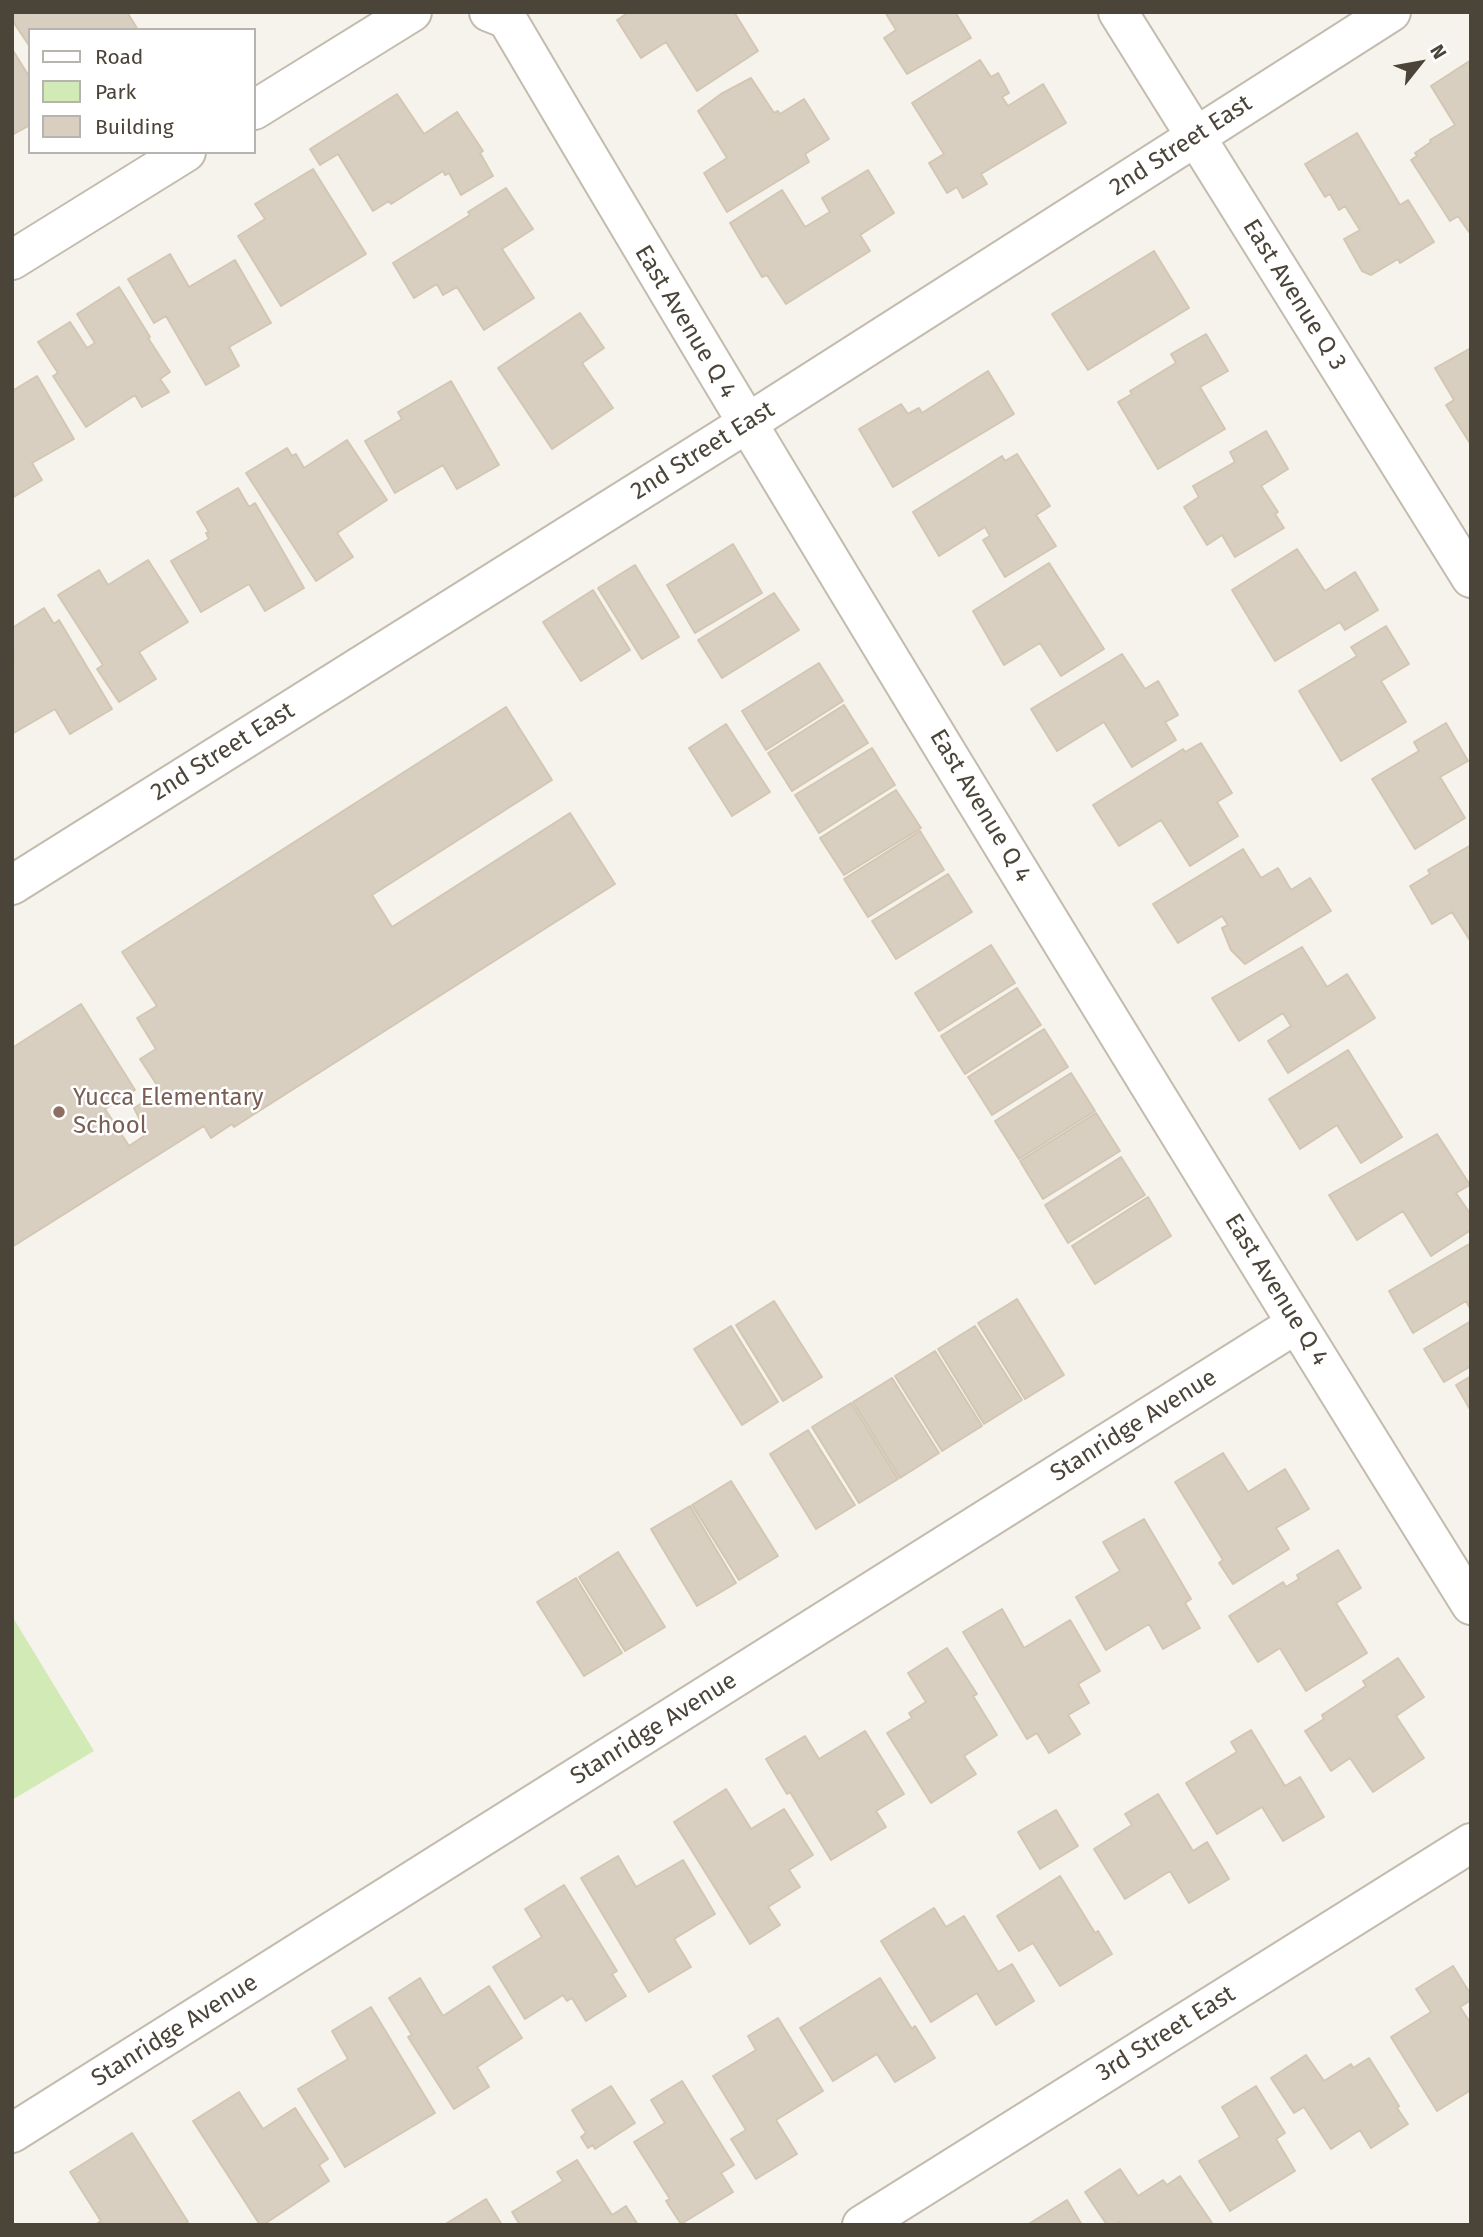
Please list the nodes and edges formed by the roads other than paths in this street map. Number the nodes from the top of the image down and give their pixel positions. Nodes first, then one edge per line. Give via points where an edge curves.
1 (412, 12) edge
2 (489, 12) edge
3 (1118, 12) edge
4 (1391, 12) edge
5 (256, 109) edge
6 (1194, 137) junction
7 (183, 154) edge
8 (12, 260) edge
9 (746, 424) junction
10 (1471, 578) edge
11 (12, 885) edge
12 (1296, 1324) junction
13 (1471, 1605) edge
14 (1471, 1843) edge
15 (12, 2133) edge
16 (862, 2225) edge

1 - 5 street
2 - 9 street, East Avenue Q 4 via 506,19
3 - 6 street, East Avenue Q 3
4 - 6 street, 2nd Street East
6 - 9 street, 2nd Street East
6 - 10 street, East Avenue Q 3
7 - 8 street
9 - 11 street, 2nd Street East
9 - 12 street, East Avenue Q 4
12 - 13 street, East Avenue Q 4
12 - 15 street, Stanridge Avenue
14 - 16 street, 3rd Street East

